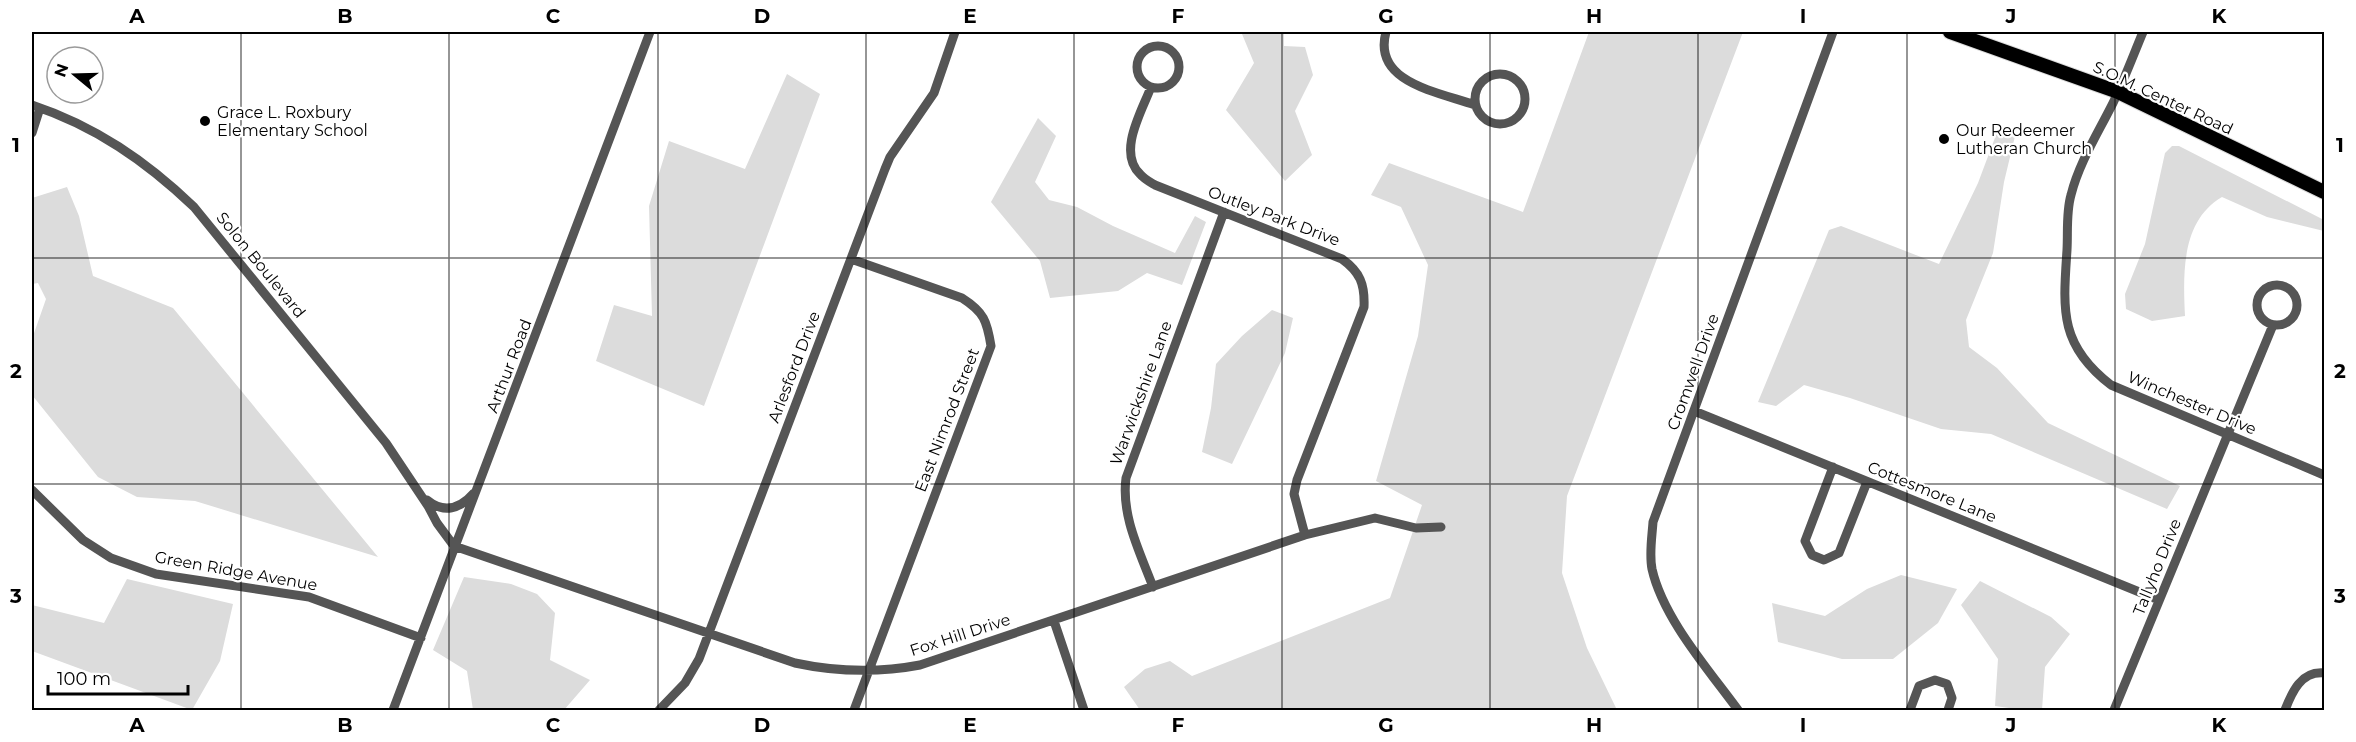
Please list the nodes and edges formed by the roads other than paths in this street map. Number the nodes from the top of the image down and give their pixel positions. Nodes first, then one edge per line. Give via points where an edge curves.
1 (650, 32) edge
2 (955, 32) edge
3 (1386, 32) edge
4 (1833, 32) edge
5 (1950, 32) edge
6 (2143, 32) edge
7 (1151, 87) junction
8 (2118, 92) junction
9 (1475, 105) junction
10 (36, 106) edge
11 (32, 132) edge
12 (2325, 192) edge
13 (1224, 212) junction
14 (851, 259) junction
15 (2273, 325) junction
16 (1695, 411) junction
17 (2228, 435) junction
18 (1833, 467) junction
19 (2325, 475) edge
20 (1867, 482) junction
21 (480, 487) junction
22 (32, 490) edge
23 (422, 496) junction
24 (1441, 527) dead end
25 (1305, 535) junction
26 (454, 546) junction
27 (1153, 587) junction
28 (2159, 600) junction
29 (1053, 621) junction
30 (709, 634) junction
31 (420, 638) junction
32 (869, 670) junction
33 (2325, 673) edge
34 (393, 711) edge
35 (659, 711) edge
36 (854, 711) edge
37 (1084, 711) edge
38 (1738, 711) edge
39 (1910, 711) edge
40 (1948, 711) edge
41 (2114, 711) edge
42 (2285, 711) edge

1 - 21 street, Arthur Road
2 - 14 street, Arlesford Drive via 934,93 890,157
3 - 9 street via 1386,61 1398,76
4 - 16 street, Cromwell Drive
5 - 8 main road, S.O.M. Center Road
6 - 8 street, Winchester Drive
7 - 7 street via 1140,78 1138,58 1148,48 1168,47 1178,57 1179,72 1165,87
7 - 13 street, Outley Park Drive via 1131,141 1131,158 1138,173 1155,185
8 - 12 main road, S.O.M. Center Road
8 - 17 street, Winchester Drive via 2079,170 2070,197 2064,294 2068,328 2080,356 2110,385
9 - 9 street via 1484,119 1500,125 1516,119 1525,97 1512,77 1496,74 1477,88
10 - 11 street
10 - 23 street, Solon Boulevard via 117,144 166,180 194,207 386,443
13 - 25 street, Outley Park Drive via 1342,259 1355,268 1365,294 1364,307 1297,480 1294,494
13 - 27 street, Warwickshire Lane via 1126,478 1126,513
14 - 30 street, Arlesford Drive
14 - 32 street, East Nimrod Street via 962,298 978,308 988,325 991,346
15 - 15 street via 2258,314 2256,301 2268,286 2282,285 2293,292 2296,313 2287,323
15 - 17 street, Tallyho Drive
16 - 18 street, Cottesmore Lane
16 - 38 street, Cromwell Drive via 1653,522 1652,566 1671,616
17 - 19 street, Winchester Drive
17 - 28 street, Tallyho Drive
18 - 20 street, Cottesmore Lane
18 - 20 street via 1806,541 1812,555 1824,560 1839,553
20 - 28 street, Cottesmore Lane
21 - 23 street, Solon Boulevard via 459,507 447,509 434,506
21 - 26 street, Arthur Road
22 - 31 street, Green Ridge Avenue via 83,540 111,558 156,573 309,597
23 - 26 street, Solon Boulevard
24 - 25 street, Fox Hill Drive via 1416,528 1375,518
25 - 27 street, Fox Hill Drive
26 - 30 street, Fox Hill Drive
26 - 31 street, Arthur Road
27 - 29 street, Fox Hill Drive
28 - 41 street, Tallyho Drive
29 - 32 street, Fox Hill Drive via 920,665
29 - 37 street
30 - 32 street, Fox Hill Drive via 795,663 826,669
30 - 35 street, Arlesford Drive via 685,683
31 - 34 street, Arthur Road
32 - 36 street, East Nimrod Street
33 - 42 street via 2305,677 2293,691
39 - 40 street via 1919,686 1935,680 1947,684 1952,698

